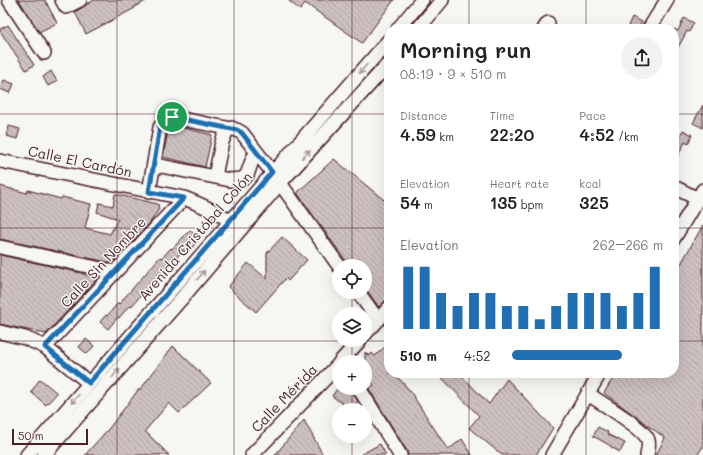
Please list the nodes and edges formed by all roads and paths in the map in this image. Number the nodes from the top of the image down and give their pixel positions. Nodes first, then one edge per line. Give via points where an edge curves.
1 (9, 0) edge
2 (62, 0) edge
3 (80, 0) edge
4 (422, 0) edge
5 (442, 0) edge
6 (668, 0) edge
7 (402, 24) edge
8 (422, 24) edge
9 (652, 24) edge
10 (384, 46) edge
11 (44, 53) dead end
12 (384, 68) edge
13 (232, 128) junction
14 (258, 154) junction
15 (0, 161) edge
16 (153, 169) junction
17 (215, 176) junction
18 (276, 178) junction
19 (679, 188) edge
20 (149, 192) junction
21 (700, 194) edge
22 (184, 198) junction
23 (236, 225) junction
24 (679, 230) edge
25 (0, 247) edge
26 (334, 259) edge
27 (115, 272) junction
28 (363, 299) edge
29 (384, 313) edge
30 (378, 320) junction
31 (372, 326) edge
32 (0, 332) edge
33 (45, 347) junction
34 (354, 347) edge
35 (348, 355) edge
36 (332, 372) edge
37 (597, 378) edge
38 (89, 383) junction
39 (588, 394) junction
40 (363, 395) edge
41 (27, 455) edge
42 (44, 455) edge
43 (252, 455) edge
44 (400, 455) edge
45 (552, 455) edge
46 (647, 455) edge

1 - 11 street
2 - 3 street via 66,7
4 - 7 street
5 - 8 street
6 - 9 street
10 -> 18 street, Avenida Cristóbal Colón
18 -> 12 street, Avenida Cristóbal Colón
13 - 14 street via 242,133
13 - 16 street via 168,118 160,127
13 - 17 street via 227,130 222,142
14 - 17 street via 253,158 247,175 242,179 230,180
14 - 18 street
15 - 20 street, Calle El Cardón
16 - 17 street via 161,166
16 - 20 street
18 - 23 street, Avenida Cristóbal Colón
18 - 26 street
19 - 21 street
20 - 22 street, Calle El Cardón
21 - 24 street
22 - 23 street, Calle El Cardón
22 - 27 street, Calle Sin Nombre
23 - 38 street, Avenida Cristóbal Colón
42 -> 23 street, Avenida Cristóbal Colón
25 - 27 street
27 - 33 street, Calle Sin Nombre
28 - 30 street
29 - 30 street
30 - 31 street
32 - 33 street via 25,338
33 - 38 street
34 - 35 street, Calle Mérida
36 - 43 street, Calle Mérida
37 - 39 street
38 -> 41 street, Avenida Cristóbal Colón
39 - 45 street
39 - 46 street via 644,434 648,440
40 - 44 street

